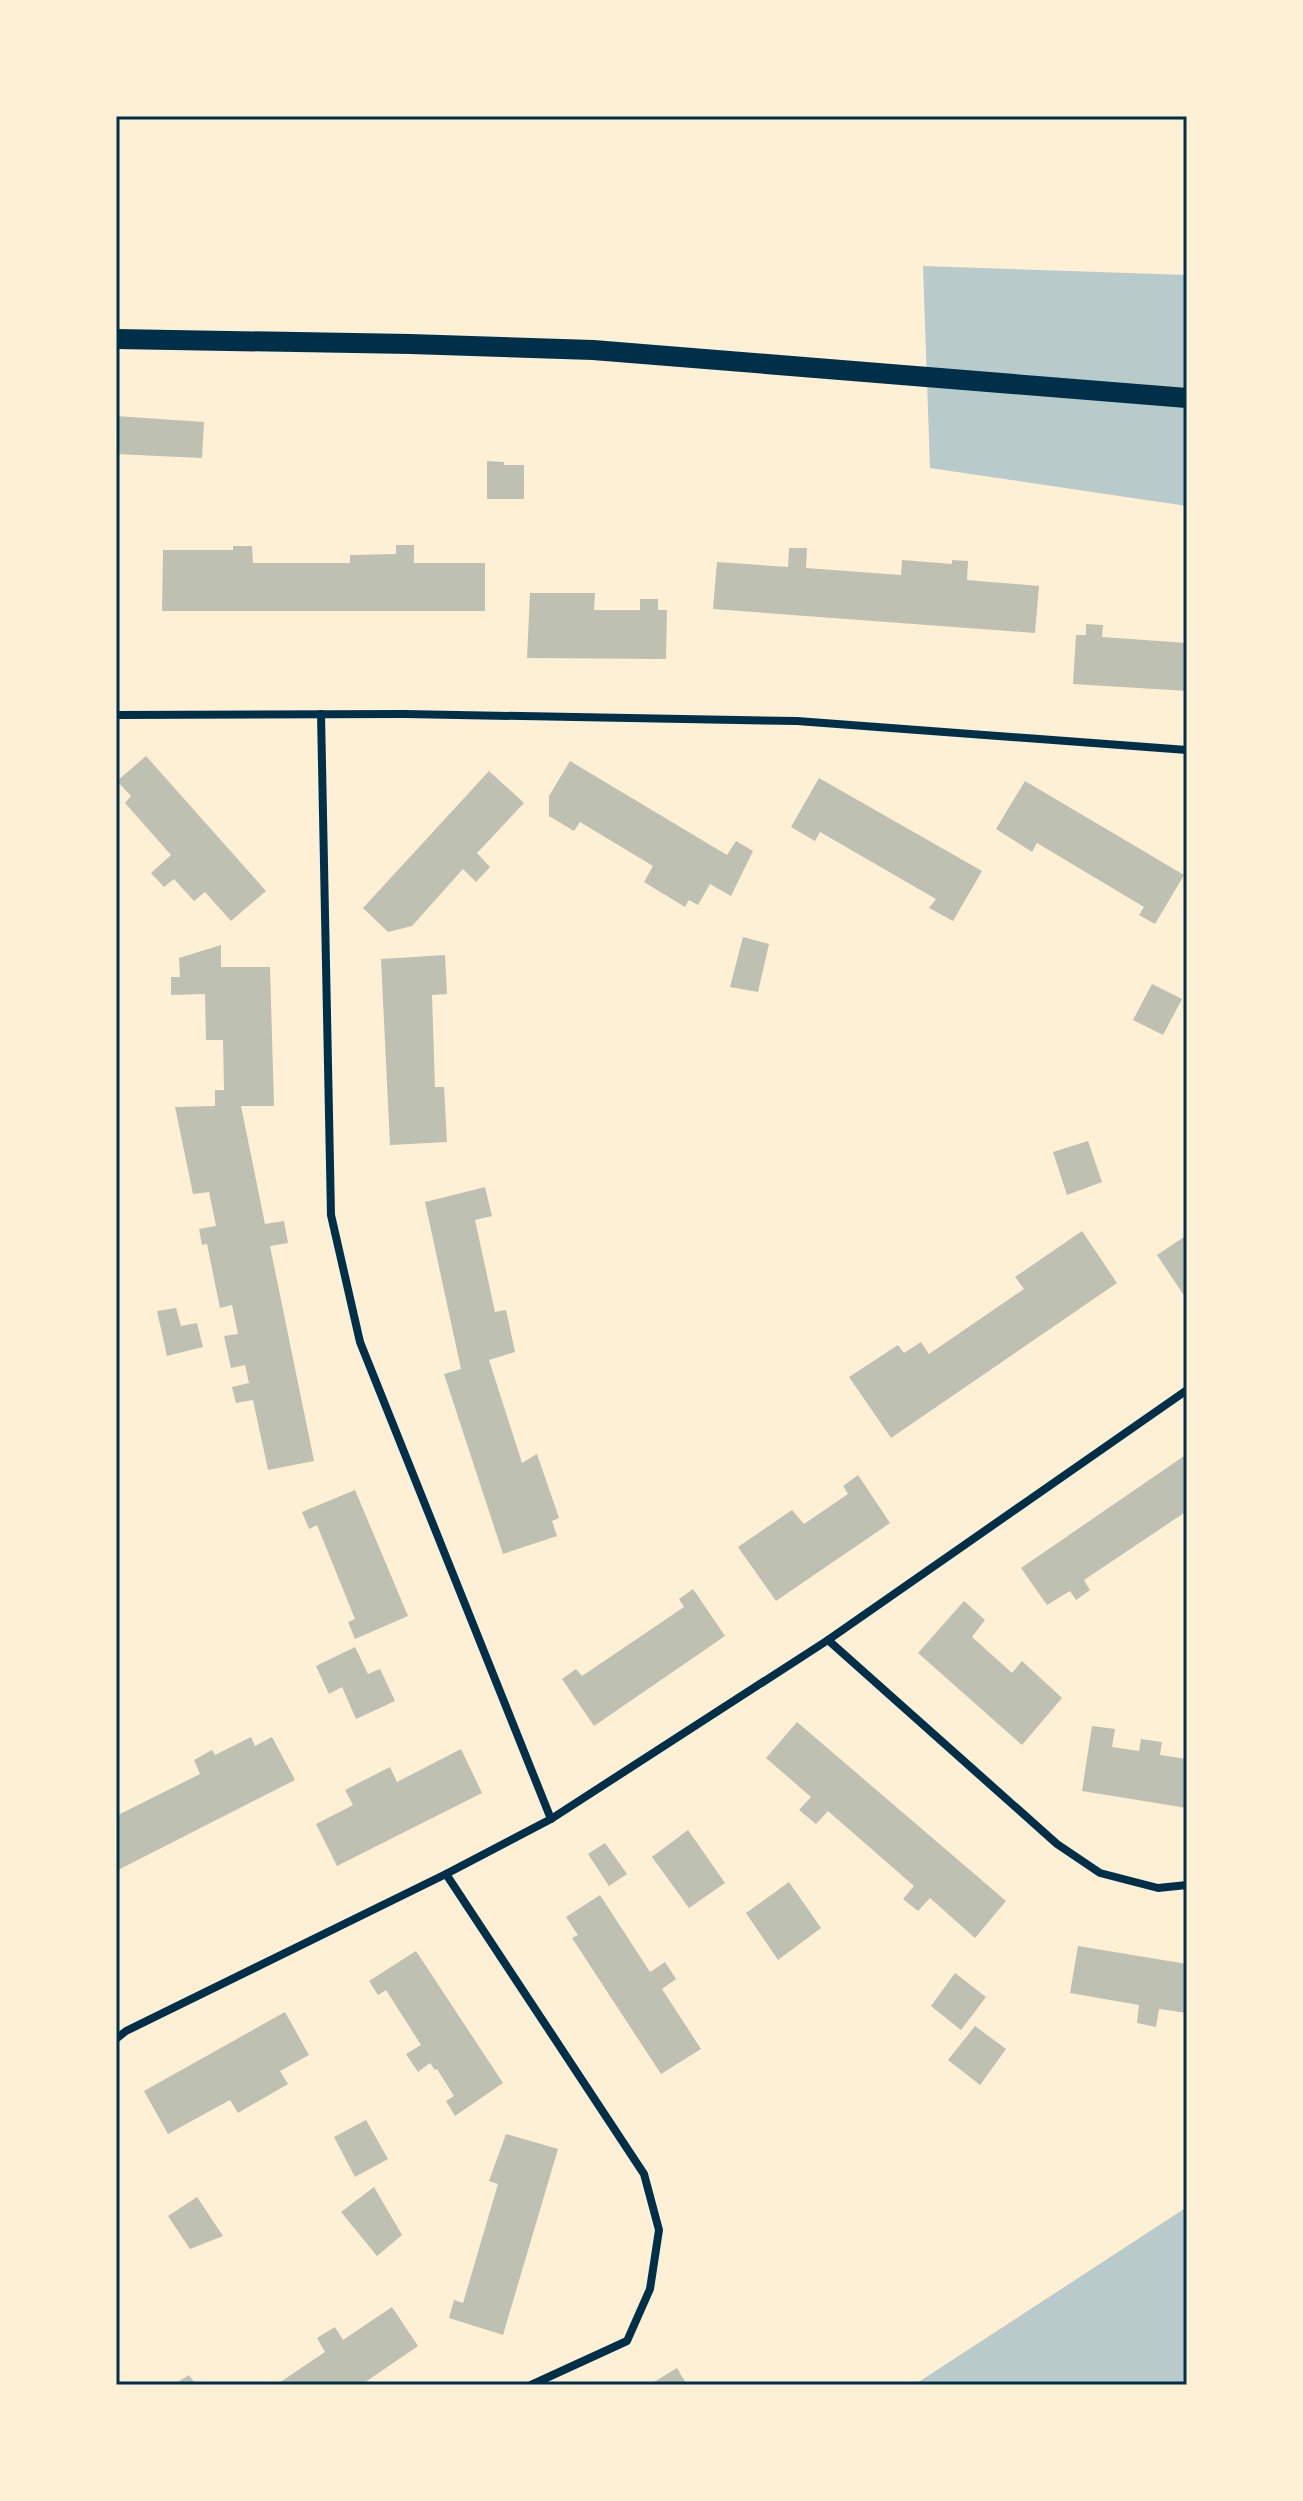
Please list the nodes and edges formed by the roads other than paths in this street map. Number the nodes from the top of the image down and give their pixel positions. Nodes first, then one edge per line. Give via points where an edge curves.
1 (116, 339) edge
2 (1187, 398) edge
3 (321, 714) junction
4 (116, 715) edge
5 (1187, 750) edge
6 (1187, 1390) edge
7 (828, 1640) junction
8 (551, 1819) junction
9 (446, 1874) junction
10 (1187, 1885) edge
11 (116, 2039) edge
12 (531, 2385) edge

1 - 2 main road via 593,350
3 - 4 street
3 - 5 street via 797,721
3 - 8 street via 331,1215 360,1342
6 - 7 street
7 - 8 street
7 - 10 street via 1057,1844 1100,1873 1158,1888
8 - 9 street
9 - 11 street
9 - 12 street via 644,2174 659,2230 650,2289 627,2341

